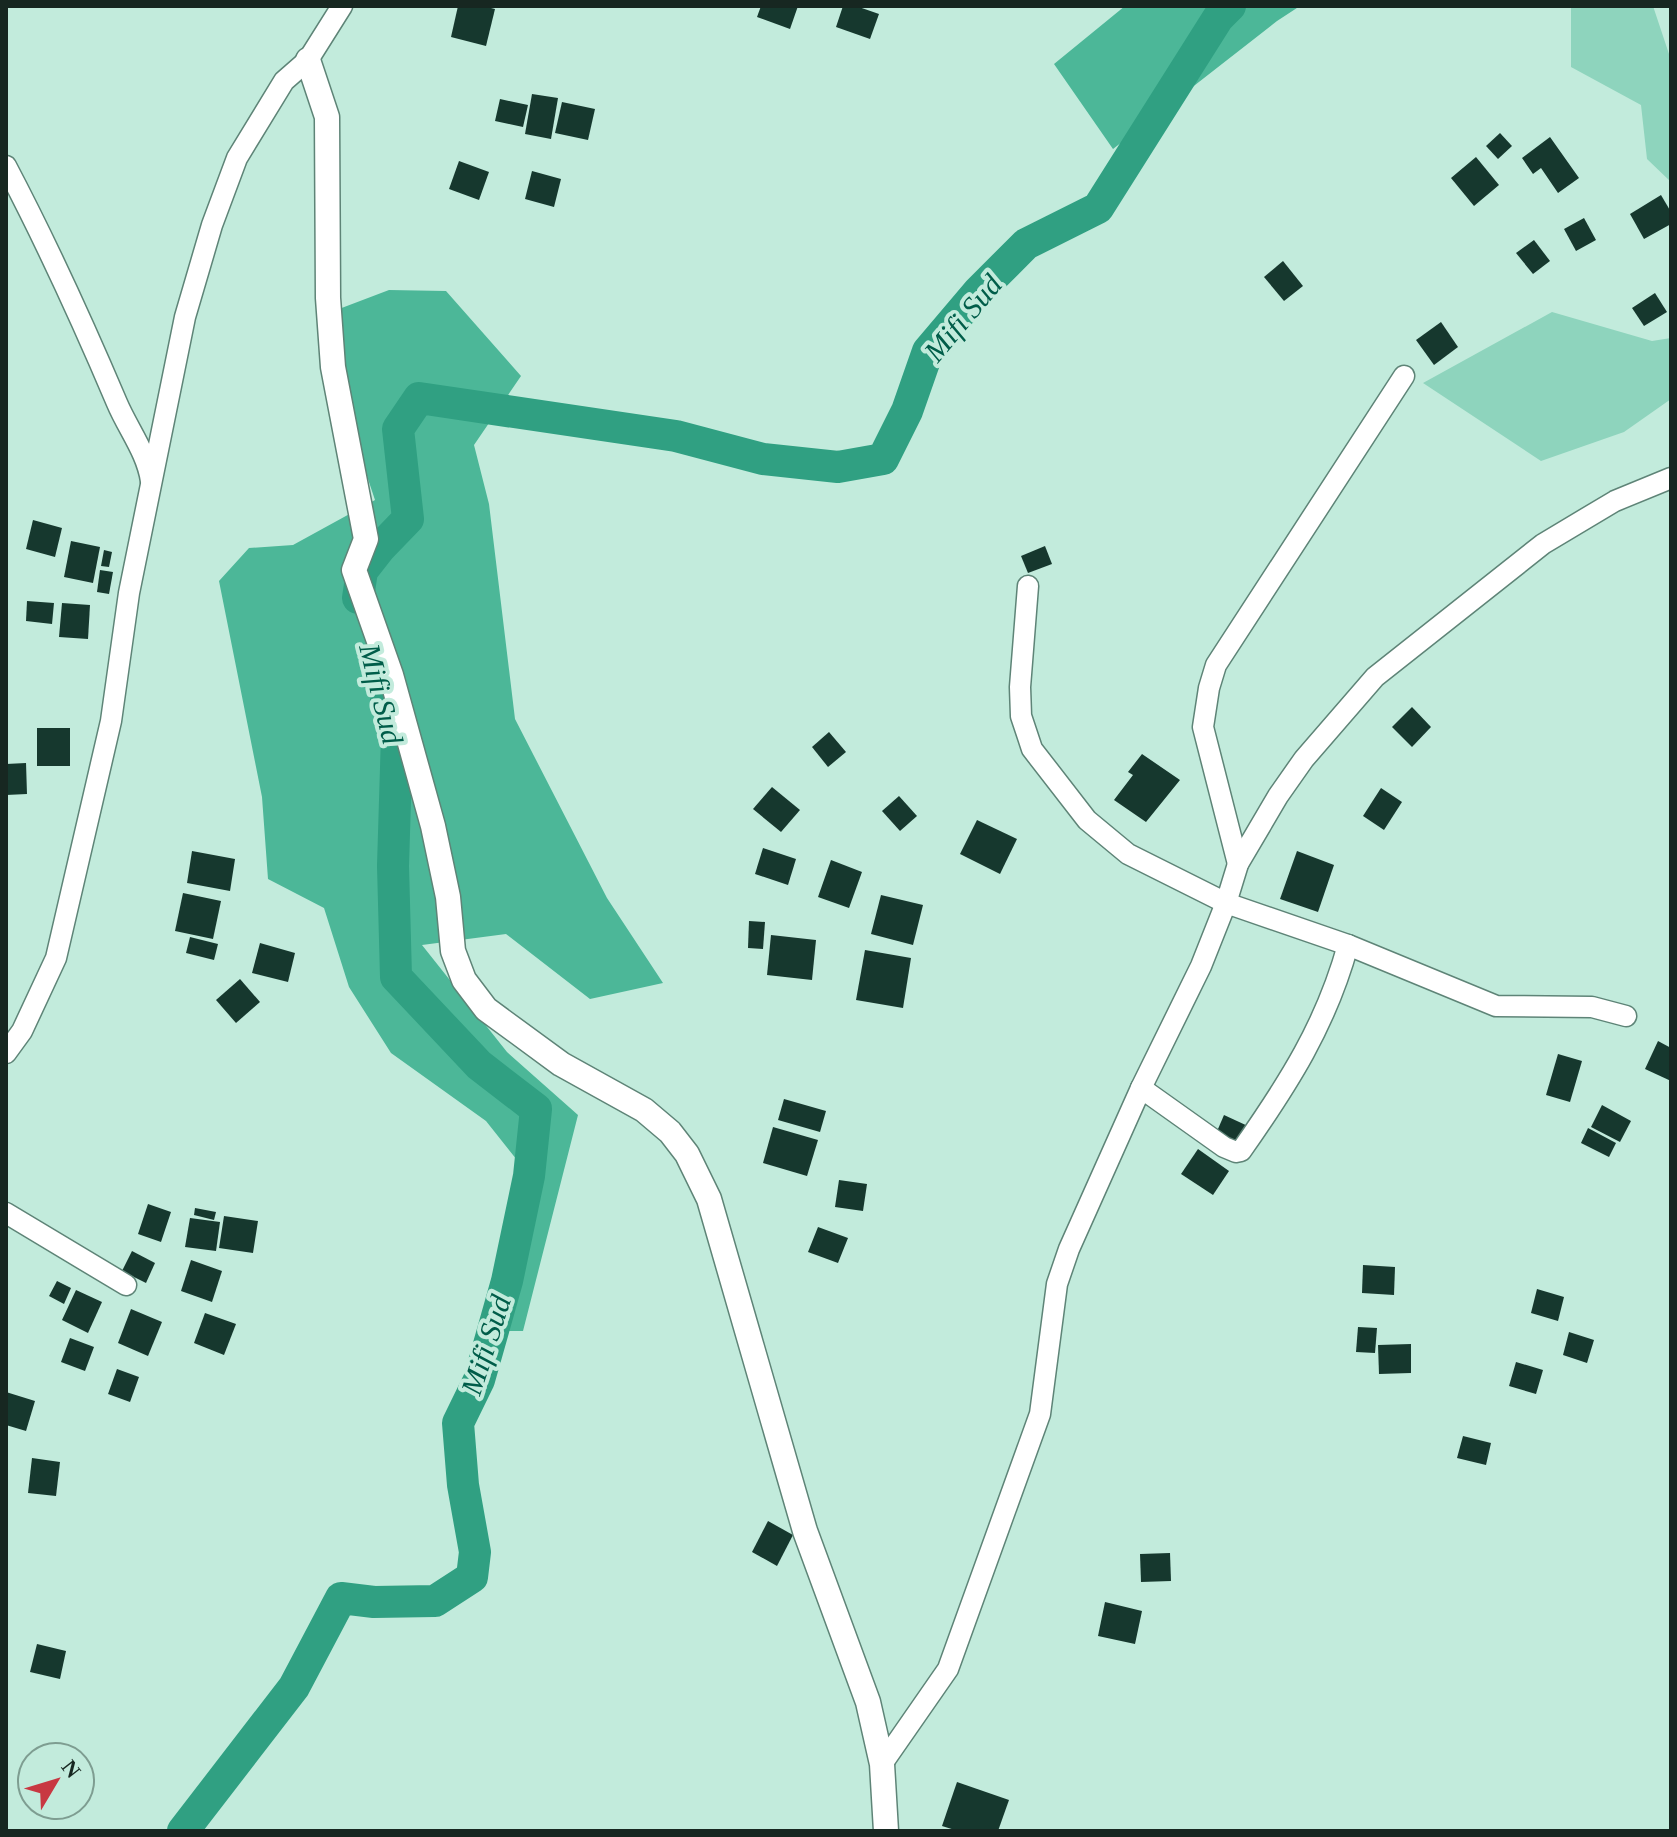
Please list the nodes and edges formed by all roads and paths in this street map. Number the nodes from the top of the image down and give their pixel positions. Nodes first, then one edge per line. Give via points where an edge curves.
1 (342, 6) edge
2 (308, 60) junction
3 (6, 166) edge
4 (1404, 376) dead end
5 (1671, 478) edge
6 (151, 486) junction
7 (1028, 586) dead end
8 (1238, 864) junction
9 (1226, 903) junction
10 (1348, 945) junction
11 (1626, 1016) dead end
12 (6, 1053) edge
13 (1141, 1088) junction
14 (6, 1213) edge
15 (126, 1285) dead end
16 (882, 1764) junction
17 (886, 1831) edge

1 - 2 street
2 - 6 street via 284,81 237,158 212,225 185,317
2 - 16 street via 327,117 333,367 366,539 354,570 391,675 433,826 453,951 464,980 486,1009 561,1064 644,1110 687,1154 709,1199 805,1531 868,1702
3 - 6 street via 149,467
4 - 8 street via 1216,665 1203,727
5 - 8 street via 1615,501 1543,544 1375,677 1304,759
6 - 12 street via 111,721 56,958
7 - 9 street via 1020,702 1032,749 1087,820 1128,854
8 - 9 street
9 - 10 street
9 - 13 street
10 - 11 street via 1496,1006 1592,1007
10 - 13 street via 1303,1058 1241,1151 1224,1147
13 - 16 street via 1057,1284 1040,1414 948,1669
14 - 15 street
16 - 17 street

